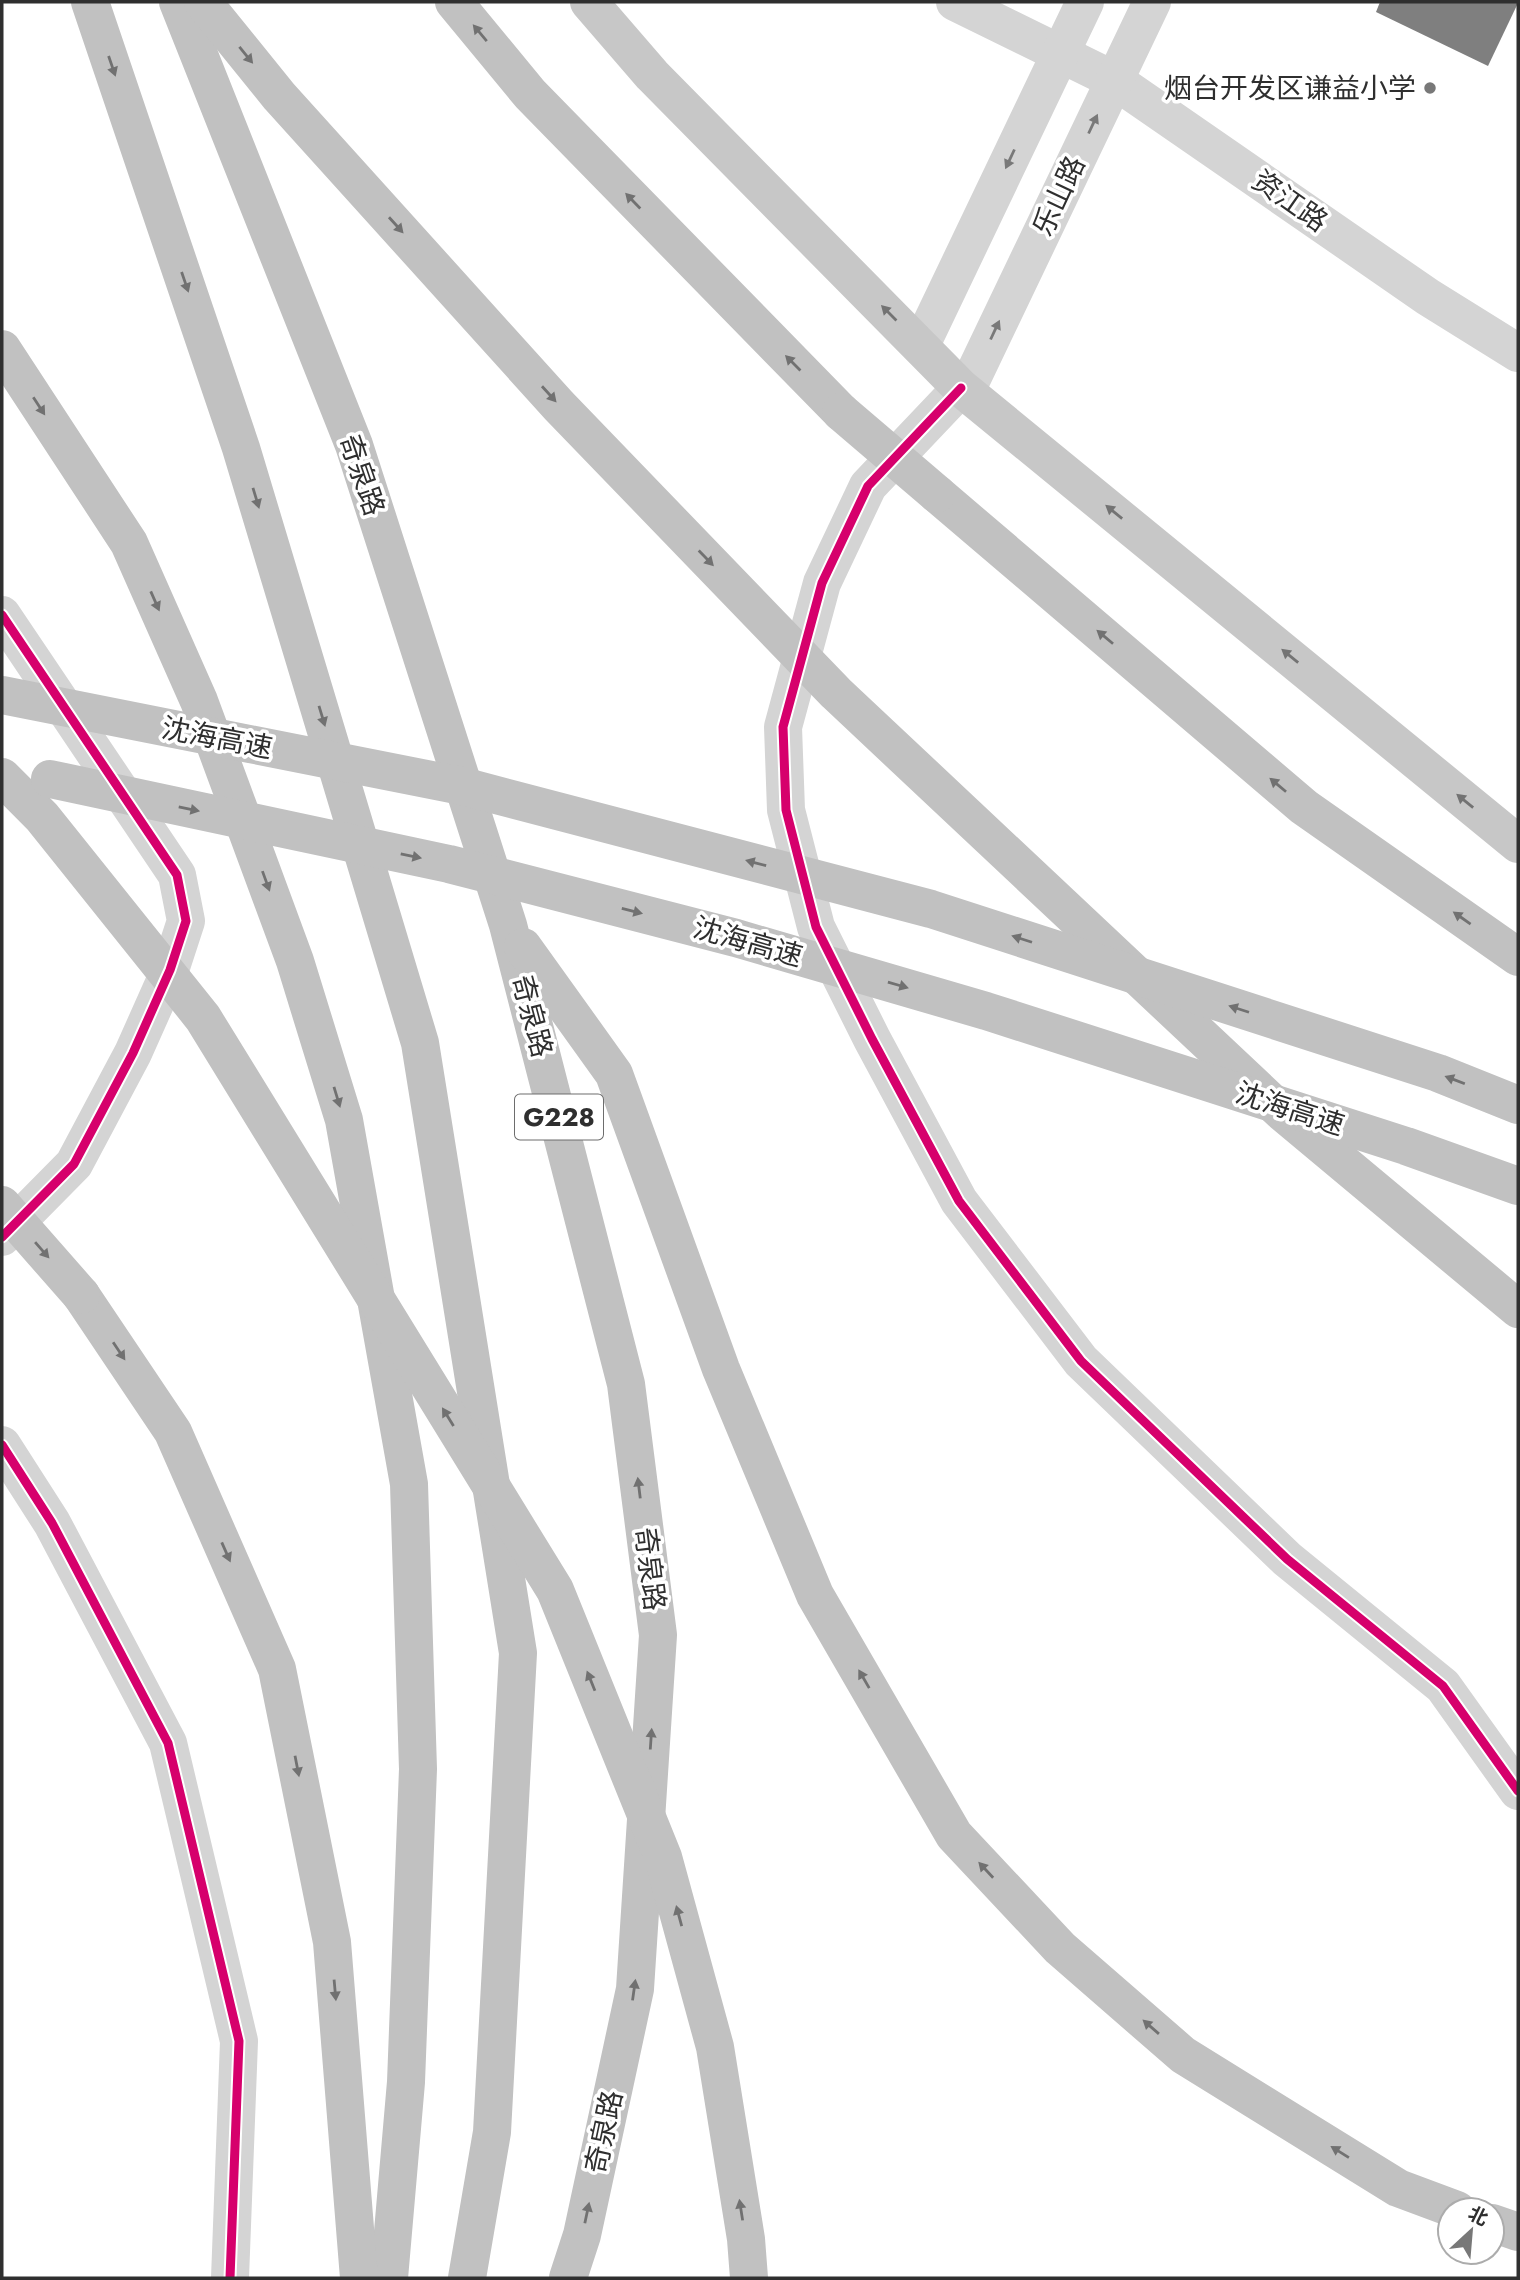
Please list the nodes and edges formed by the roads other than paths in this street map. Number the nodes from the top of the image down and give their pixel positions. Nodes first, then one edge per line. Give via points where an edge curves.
1 (90, 2) edge
2 (178, 2) edge
3 (202, 2) edge
4 (454, 2) edge
5 (589, 2) edge
6 (955, 2) edge
7 (1084, 2) edge
8 (1152, 2) edge
9 (1060, 52) junction
10 (1114, 80) junction
11 (921, 345) junction
12 (2, 349) edge
13 (1518, 353) edge
14 (964, 390) junction
15 (2, 615) edge
16 (2, 695) edge
17 (2, 771) edge
18 (2, 777) edge
19 (1518, 844) edge
20 (508, 925) junction
21 (1518, 957) edge
22 (1518, 1105) edge
23 (1406, 1146) junction
24 (1518, 1186) edge
25 (1518, 1201) edge
26 (2, 1205) edge
27 (2, 1237) edge
28 (1518, 1309) edge
29 (2, 1445) edge
30 (1518, 1791) edge
31 (1436, 2202) edge
32 (230, 2278) edge
33 (359, 2278) edge
34 (389, 2278) edge
35 (467, 2278) edge
36 (568, 2278) edge
37 (749, 2278) edge

1 -> 35 highway via 241,448 420,1043 519,1653 492,2132
2 - 20 highway, 奇泉路 / G228 via 354,445
3 -> 28 highway, bridge via 279,96 559,406 836,693 1282,1112
21 -> 4 highway, bridge via 1304,807 841,412 530,94
11 -> 5 main road via 652,75
6 - 9 street, 资江路
7 - 9 street
8 - 10 street, 乐山路
9 - 10 street, 资江路
9 -> 11 street
10 - 13 street, 资江路 via 1428,297
14 -> 10 street, 乐山路
11 - 14 main road
12 -> 34 highway via 129,543 199,701 295,961 344,1120 409,1484 418,1769 406,2082
19 -> 14 main road
14 - 30 street, 乐山路 via 868,486 822,583 783,727 786,810 817,927 959,1201 1081,1361 1287,1559 1443,1686
15 - 27 street via 177,875 186,921 133,1054 74,1164
22 -> 16 highway, 沈海高速, bridge via 1438,1073 931,909 462,786
17 -> 23 highway, 沈海高速, bridge via 449,864 736,938 986,1011
37 -> 18 highway, bridge via 715,2047 663,1857 555,1590 203,1018 42,817
31 -> 20 highway via 1398,2188 1184,2055 1060,1948 954,1835 815,1595 721,1369 614,1074
36 -> 20 highway, 奇泉路 / G228 via 582,2235 635,1989 658,1635 626,1384
23 - 24 highway, 沈海高速, bridge
23 - 25 highway, bridge
26 -> 33 highway, bridge via 81,1295 173,1432 277,1669 332,1942
29 - 32 street via 52,1523 168,1743 239,2041

